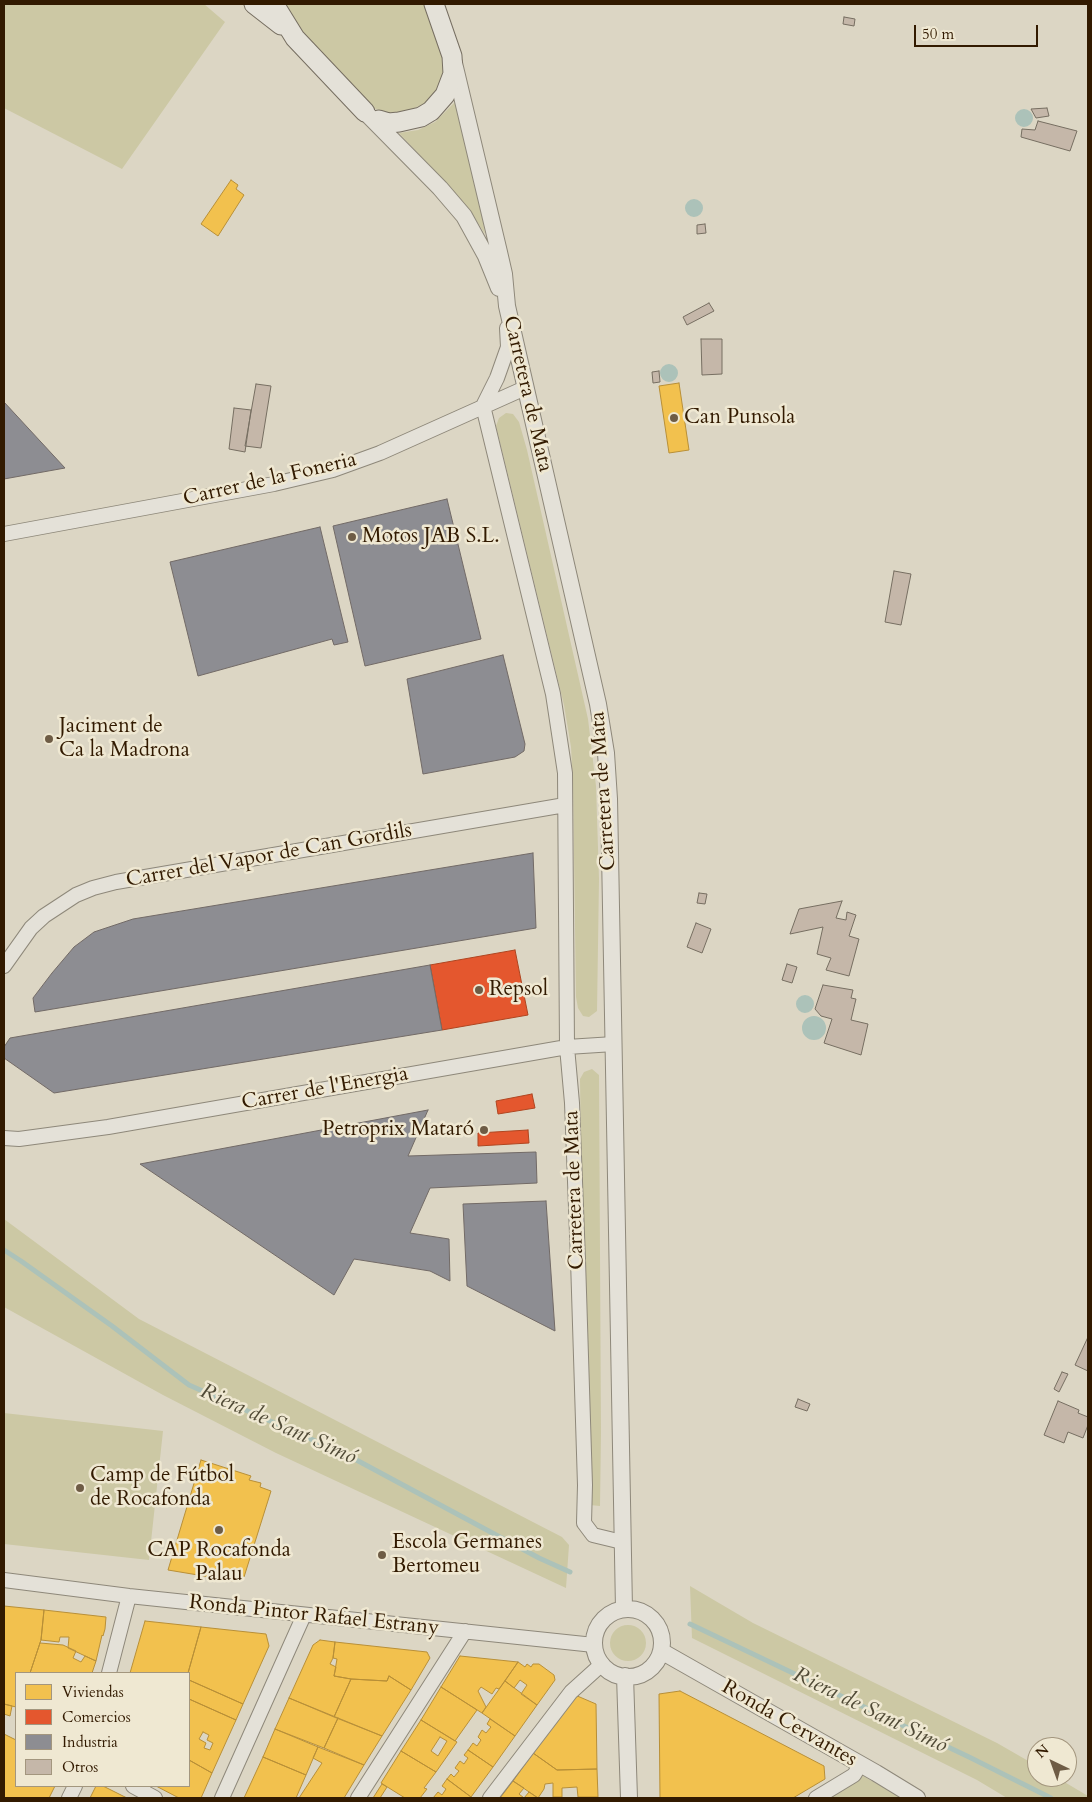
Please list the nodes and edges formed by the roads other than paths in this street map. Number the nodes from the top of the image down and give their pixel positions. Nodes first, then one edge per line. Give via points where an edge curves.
1 (254, 4) edge
2 (274, 4) edge
3 (434, 4) edge
4 (295, 38) junction
5 (452, 56) junction
6 (372, 116) junction
7 (507, 306) junction
8 (525, 388) junction
9 (483, 406) junction
10 (4, 534) edge
11 (565, 805) junction
12 (4, 966) edge
13 (614, 1044) junction
14 (567, 1047) junction
15 (4, 1128) edge
16 (37, 1137) junction
17 (4, 1138) edge
18 (622, 1542) junction
19 (4, 1580) edge
20 (129, 1596) junction
21 (624, 1609) junction
22 (304, 1615) junction
23 (465, 1631) junction
24 (594, 1645) junction
25 (661, 1651) junction
26 (602, 1664) junction
27 (109, 1672) edge
28 (625, 1676) junction
29 (860, 1765) junction
30 (135, 1787) edge
31 (155, 1798) edge
32 (222, 1798) edge
33 (358, 1798) edge
34 (490, 1798) edge
35 (629, 1798) edge
36 (816, 1798) edge
37 (916, 1798) edge

1 - 4 main road
2 - 4 main road
3 - 5 main road
4 - 6 main road
5 - 6 main road via 453,74 446,95 431,111 412,120 389,123
5 - 7 street via 504,274
6 - 7 street via 464,216 486,256
7 - 8 street, Carretera de Mata
7 - 9 street, Carretera de Mata via 508,347
8 - 9 street, Carrer de la Foneria
8 - 13 street, Carretera de Mata via 598,704 606,753
9 - 10 street, Carrer de la Foneria via 380,453 333,470
9 - 11 street, Carretera de Mata via 552,694 565,773
11 - 12 street, Carrer del Vapor de Can Gordils via 93,888 44,916 31,928
11 - 14 street, Carretera de Mata
13 - 14 street, Carrer de l'Energia
13 - 18 street, Carretera de Mata
14 - 16 street, Carrer de l'Energia
14 - 18 street, Carretera de Mata via 578,1260 584,1523 593,1535
15 - 16 street, Carrer de l'Energia
16 - 17 street, Carrer de l'Energia
18 - 21 street, Carretera de Mata
19 - 20 street, Ronda Pintor Rafael Estrany
20 - 22 street, Ronda Pintor Rafael Estrany
20 - 27 street
21 - 24 street via 609,1614 601,1622
21 - 25 street via 645,1612 650,1616 661,1632
22 - 23 street, Ronda Pintor Rafael Estrany
22 - 32 street
23 - 24 street, Ronda Pintor Rafael Estrany
23 - 33 street
24 - 26 street
25 - 28 street via 647,1671
25 - 29 street, Ronda Cervantes
26 - 28 street via 612,1673
26 - 34 street via 571,1692
28 - 35 street
29 - 36 street via 854,1775
29 - 37 street, Ronda Cervantes
30 - 31 street

